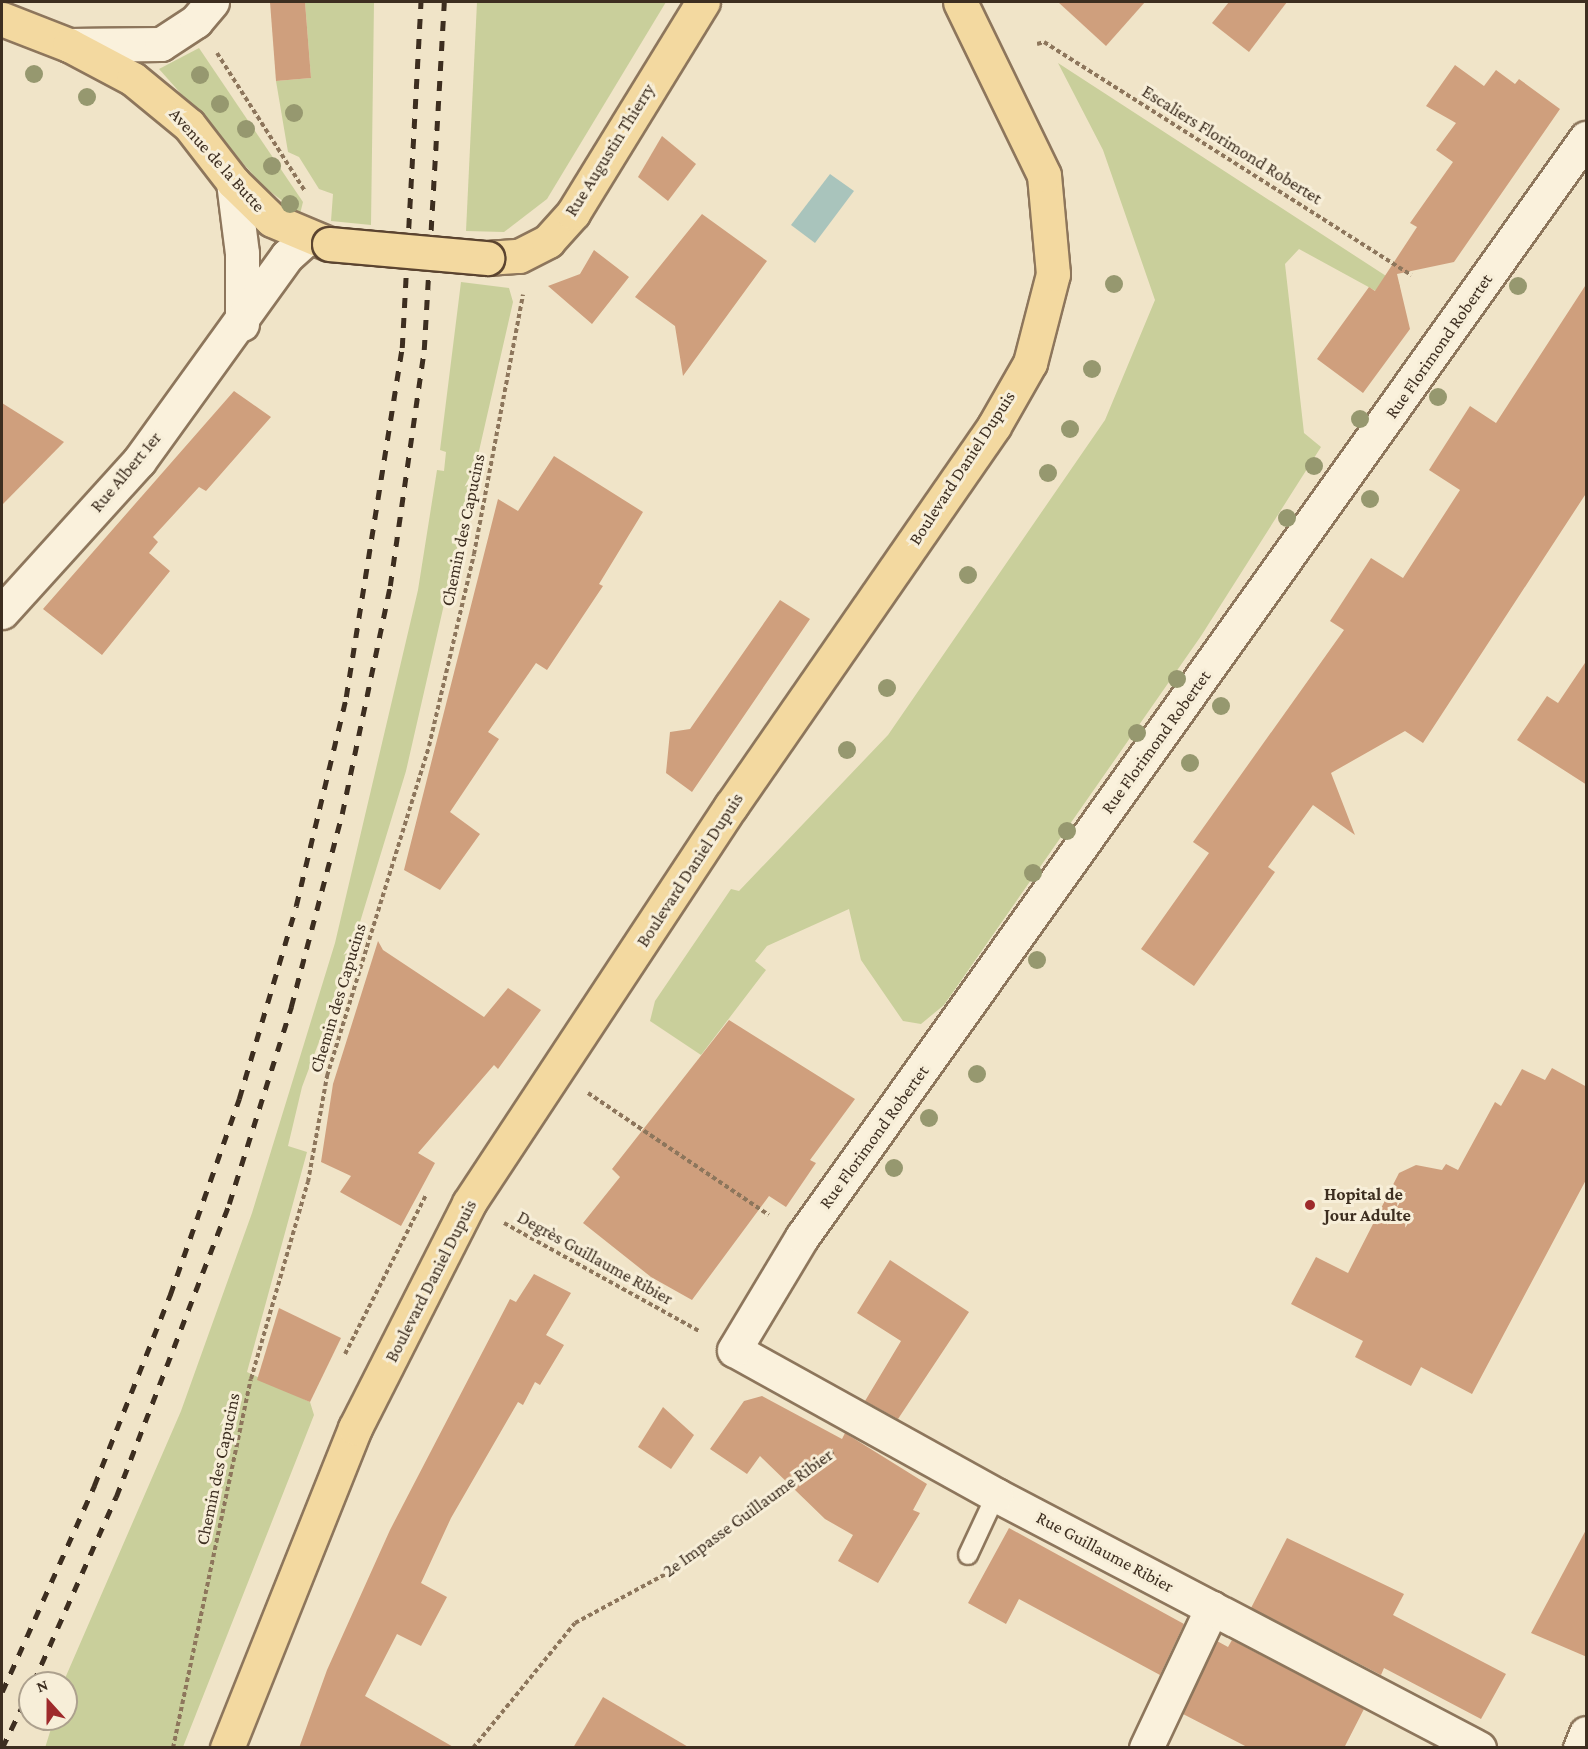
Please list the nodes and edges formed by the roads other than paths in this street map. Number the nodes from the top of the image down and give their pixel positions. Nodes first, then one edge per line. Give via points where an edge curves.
1 (212, 2) edge
2 (703, 2) edge
3 (960, 2) edge
4 (2, 19) edge
5 (69, 45) junction
6 (1587, 138) edge
7 (233, 182) junction
8 (318, 241) junction
9 (242, 324) junction
10 (2, 612) edge
11 (721, 1343) joint
12 (996, 1495) junction
13 (968, 1555) dead end
14 (1212, 1608) junction
15 (1587, 1733) edge
16 (227, 1748) edge
17 (1146, 1748) edge
18 (1479, 1748) edge
19 (1580, 1748) edge

1 - 5 street via 196,21 161,44
2 - 8 main road, Rue Augustin Thierry, bridge via 573,213 548,241 503,257
3 - 16 main road, Boulevard Daniel Dupuis via 1044,175 1053,274 1030,363 994,426 731,806 469,1203 355,1428
4 - 5 main road, Avenue de la Butte
5 - 7 main road, Avenue de la Butte via 162,100
6 - 11 street, Rue Florimond Robertet via 802,1237
7 - 8 main road, Avenue de la Butte via 272,220
7 - 9 street via 242,253
8 - 9 street, Rue Albert 1er via 288,256
9 - 10 street, Rue Albert 1er via 139,461
11 - 12 street, Rue Guillaume Ribier
12 - 13 lane
12 - 14 street, Rue Guillaume Ribier
14 - 17 street
14 - 18 street, Rue Guillaume Ribier
15 - 19 street

